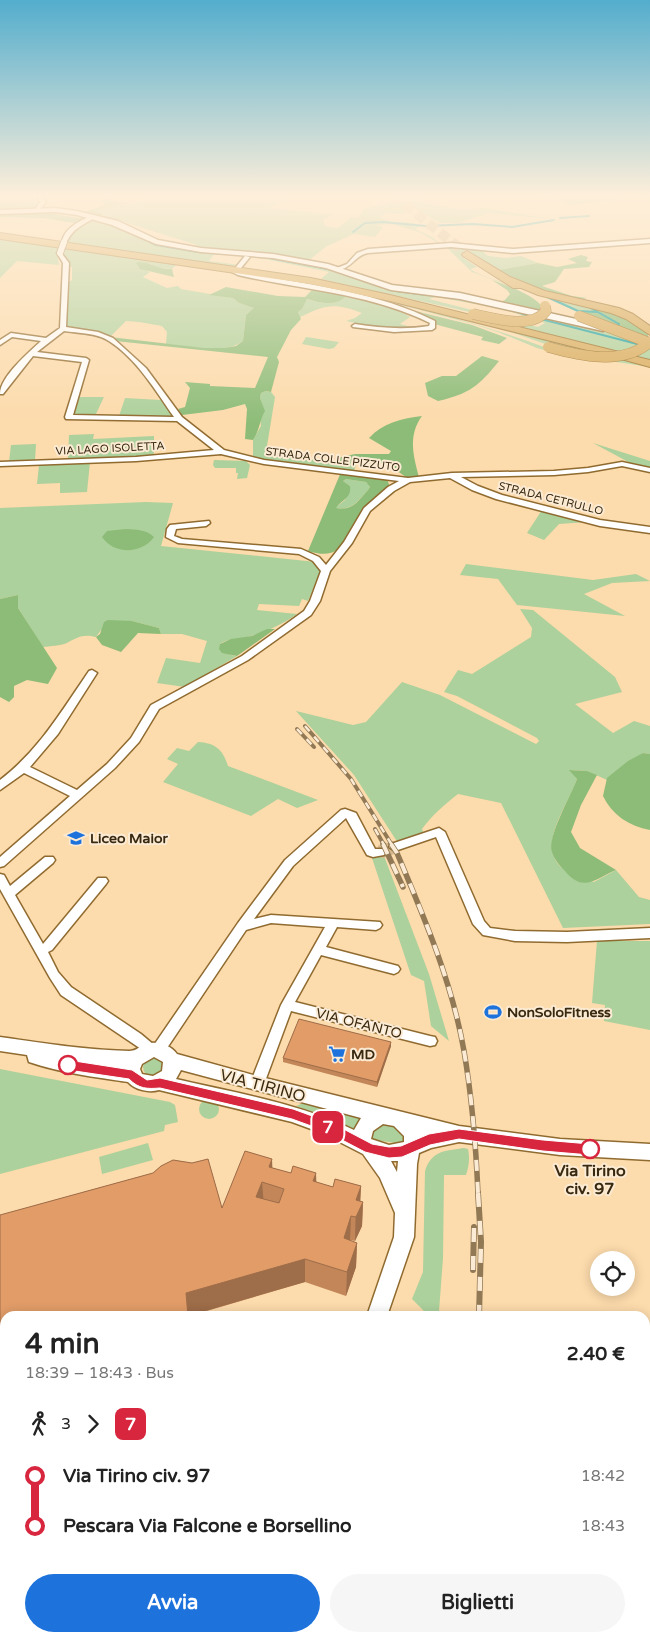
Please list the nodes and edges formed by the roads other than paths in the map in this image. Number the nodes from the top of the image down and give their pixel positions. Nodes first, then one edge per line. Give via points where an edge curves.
1 (66, 272) edge
2 (235, 272) edge
3 (257, 272) edge
4 (350, 272) edge
5 (493, 272) edge
6 (506, 280) junction
7 (517, 286) junction
8 (372, 293) junction
9 (449, 313) junction
10 (628, 316) joint
11 (355, 326) dead end
12 (63, 329) junction
13 (650, 332) edge
14 (46, 340) junction
15 (650, 342) edge
16 (0, 343) edge
17 (32, 354) junction
18 (622, 356) joint
19 (650, 363) edge
20 (0, 392) edge
21 (179, 418) junction
22 (221, 452) junction
23 (0, 464) edge
24 (650, 470) edge
25 (452, 475) junction
26 (408, 480) junction
27 (206, 523) dead end
28 (650, 530) edge
29 (339, 554) junction
30 (316, 558) junction
31 (326, 571) junction
32 (92, 673) dead end
33 (24, 768) junction
34 (0, 786) edge
35 (60, 787) junction
36 (78, 795) junction
37 (68, 804) junction
38 (395, 847) tunnel mouth
39 (377, 852) dead end
40 (49, 860) dead end
41 (0, 864) edge
42 (0, 878) edge
43 (102, 881) dead end
44 (10, 893) junction
45 (333, 923) junction
46 (376, 925) dead end
47 (242, 926) junction
48 (650, 933) edge
49 (40, 950) junction
50 (318, 950) junction
51 (394, 968) dead end
52 (287, 1005) junction
53 (430, 1041) dead end
54 (0, 1046) edge
55 (151, 1053) junction
56 (160, 1083) junction
57 (257, 1084) junction
58 (392, 1118) junction
59 (459, 1134) junction
60 (366, 1146) junction
61 (412, 1146) junction
62 (650, 1152) edge
63 (404, 1215) junction
64 (379, 1311) edge

1 - 12 street, bridge
2 - 11 street via 379,300 432,322 432,328 424,329
3 - 8 highway
4 - 15 street via 391,287 500,304
5 - 6 highway
6 - 7 highway
6 - 10 highway
7 - 8 highway, bridge via 545,306 543,315 526,321 503,320
7 - 15 highway, bridge via 579,316
8 - 9 highway
9 - 15 highway, bridge via 578,355 610,357 637,351
9 - 18 highway
10 - 13 highway via 642,323
12 - 14 street
12 - 21 street, STRADA COLLE PIZZUTO via 111,339 144,369
14 - 16 street via 11,335
14 - 17 street
17 - 20 street
17 - 21 street via 86,360 69,417
18 - 19 highway
21 - 22 street, STRADA COLLE PIZZUTO
22 - 23 street, VIA LAGO ISOLETTA
22 - 26 street, STRADA COLLE PIZZUTO via 264,462
24 - 25 street, STRADA COLLE PIZZUTO via 622,464 554,473
25 - 26 street, STRADA COLLE PIZZUTO
25 - 28 street, STRADA CETRULLO via 499,497 600,523
26 - 29 street via 391,489 367,510
27 - 30 street via 173,527 170,537 182,541 301,552
29 - 30 street
29 - 31 street
30 - 31 street
31 - 36 street via 308,613 245,658 155,707 135,740
32 - 33 street via 54,732
33 - 34 street
33 - 35 street
35 - 36 street
35 - 37 street
36 - 37 street
37 - 41 street
38 - 48 street via 439,832 479,924 487,932 542,937
39 - 47 street via 352,816 345,814 289,863
40 - 44 street
42 - 44 street, VIA TIRINO
43 - 49 street via 48,947
44 - 49 street, VIA TIRINO
45 - 46 street
45 - 47 street via 271,920
45 - 50 street
47 - 55 street
49 - 55 street, VIA TIRINO via 66,991
50 - 51 street
50 - 52 street
52 - 53 street, VIA OFANTO
52 - 57 street
54 - 55 street via 68,1065
55 - 56 street via 173,1065 170,1075
55 - 56 street, VIA TIRINO via 141,1083
55 - 57 street, VIA TIRINO
56 - 60 street, VIA TIRINO via 293,1114
57 - 58 street, VIA TIRINO
58 - 59 street, VIA TIRINO
58 - 60 street via 373,1120 364,1128 361,1137
58 - 61 street via 413,1133
59 - 61 street, VIA TIRINO
59 - 62 street, VIA TIRINO via 560,1147
60 - 61 street via 389,1153 402,1152
60 - 63 street via 388,1173
61 - 63 street via 406,1164
63 - 64 street via 402,1245

